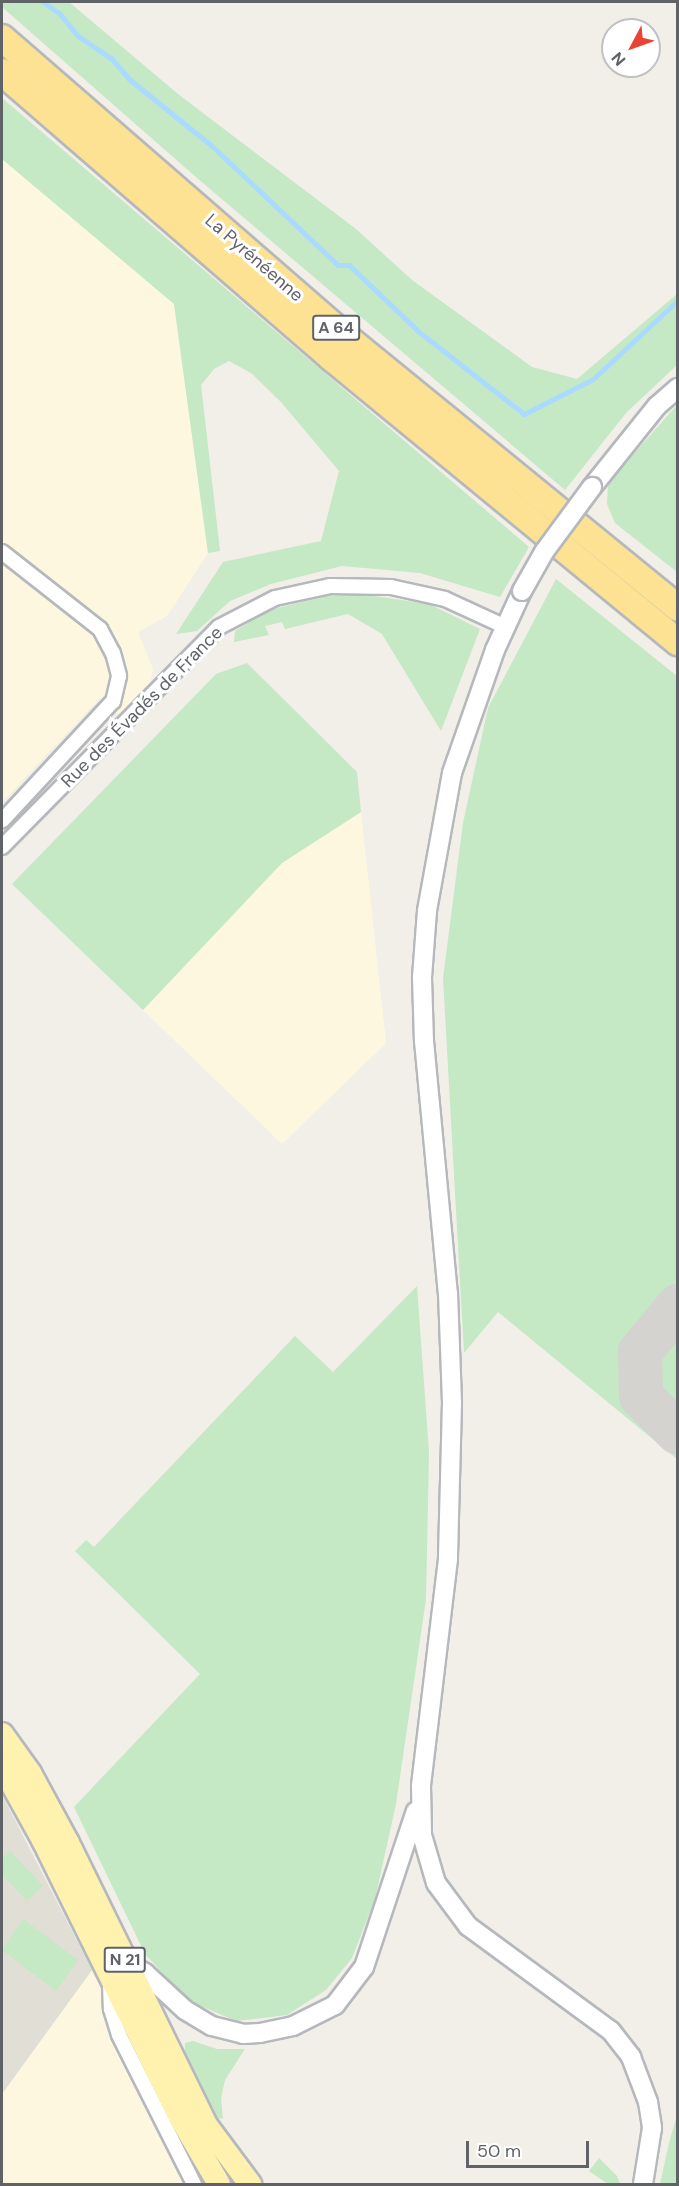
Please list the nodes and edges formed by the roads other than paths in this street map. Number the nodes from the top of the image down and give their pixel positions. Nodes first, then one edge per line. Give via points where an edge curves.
1 (2, 39) edge
2 (2, 72) edge
3 (678, 387) edge
4 (2, 552) edge
5 (678, 608) edge
6 (506, 627) junction
7 (678, 642) edge
8 (2, 821) edge
9 (2, 847) edge
10 (2, 1734) edge
11 (2, 1766) edge
12 (420, 1798) junction
13 (118, 1969) junction
14 (194, 2184) edge
15 (219, 2184) edge
16 (250, 2184) edge
17 (643, 2184) edge

1 - 5 highway, La Pyrénéenne / A 64 via 347,338
2 - 7 highway, La Pyrénéenne / A 64 via 332,358
3 - 6 street, bridge via 657,406 544,552
4 - 8 street via 100,629 113,653 119,676 113,701
6 - 9 street, Rue des Évadés de France via 445,599 391,587 330,586 275,598 219,627
6 - 12 street via 452,773 435,848 426,922 424,1041 448,1304 452,1403 448,1559
10 - 13 main road, N 21 via 30,1773
11 - 13 main road, N 21
12 - 13 street via 377,1936 364,1967 335,2005 293,2026 243,2034 212,2026 185,2010 145,1973
12 - 17 street via 422,1835 436,1883 448,1903 468,1926 611,2031 631,2057 648,2102 652,2128
13 - 14 street via 111,2009 119,2035
13 - 15 main road, N 21 via 181,2120
13 - 16 main road, N 21 via 206,2125

